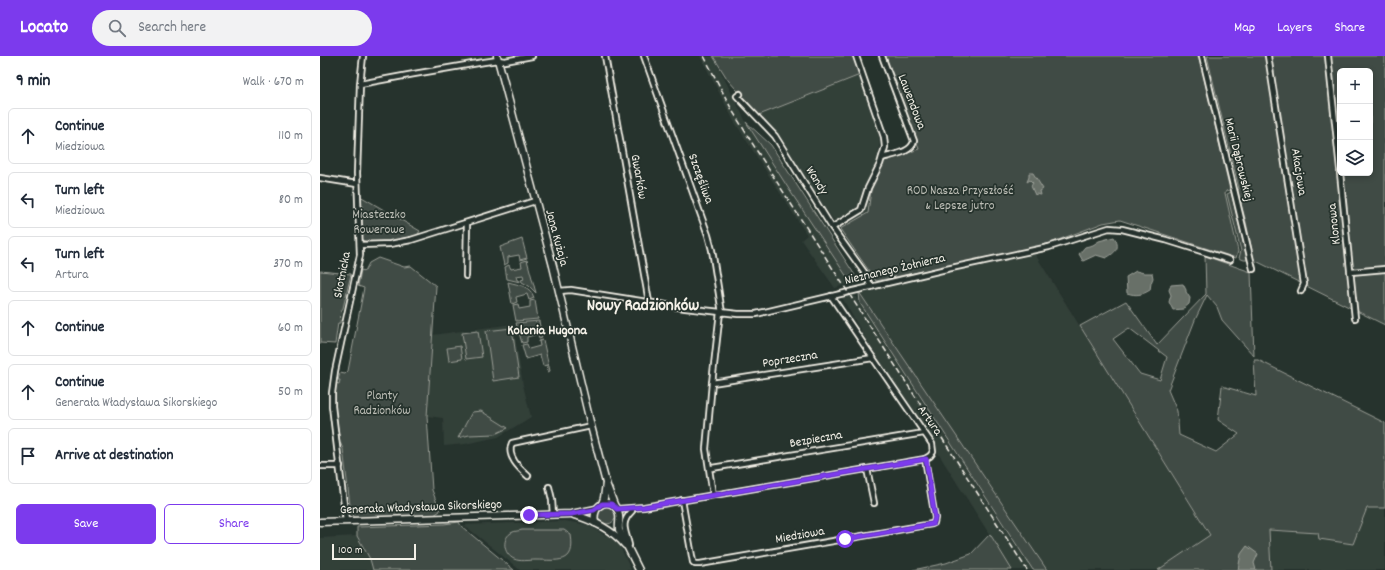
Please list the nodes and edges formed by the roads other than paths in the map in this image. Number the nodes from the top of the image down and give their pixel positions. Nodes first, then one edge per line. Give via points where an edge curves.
1 (363, 56) edge
2 (532, 56) edge
3 (605, 56) edge
4 (644, 56) edge
5 (856, 56) edge
6 (882, 56) edge
7 (1202, 56) edge
8 (1268, 56) edge
9 (1328, 56) edge
10 (498, 58) edge
11 (360, 84) junction
12 (740, 94) dead end
13 (1337, 141) edge
14 (882, 158) junction
15 (1340, 176) edge
16 (320, 178) edge
17 (357, 184) junction
18 (535, 202) junction
19 (467, 223) junction
20 (833, 227) junction
21 (360, 245) junction
22 (1230, 260) dead end
23 (1253, 269) dead end
24 (1385, 269) edge
25 (1351, 272) junction
26 (466, 276) dead end
27 (871, 287) junction
28 (559, 291) junction
29 (1301, 291) dead end
30 (832, 296) junction
31 (648, 302) junction
32 (721, 312) junction
33 (1355, 318) dead end
34 (873, 358) junction
35 (712, 383) junction
36 (591, 426) junction
37 (924, 432) junction
38 (926, 459) junction
39 (320, 466) edge
40 (340, 466) junction
41 (712, 468) dead end
42 (867, 469) junction
43 (528, 476) dead end
44 (606, 483) junction
45 (549, 487) dead end
46 (713, 495) junction
47 (682, 500) junction
48 (874, 503) dead end
49 (602, 504) junction
50 (644, 507) junction
51 (616, 508) junction
52 (596, 509) junction
53 (632, 511) junction
54 (552, 514) junction
55 (571, 514) junction
56 (619, 519) junction
57 (346, 521) junction
58 (320, 522) edge
59 (595, 523) junction
60 (602, 528) junction
61 (630, 551) junction
62 (639, 570) edge

1 - 11 street, Skotnicka
2 - 10 street via 505,61
3 - 31 street, Gwarków
4 - 32 street, Szczęśliwa via 708,235
5 - 14 street via 884,137
6 - 14 street, Lawendowa via 914,144 909,150
7 - 23 street, Marii Dąbrowskiej
8 - 29 street, Akacjowa via 1304,284
9 - 13 street
10 - 11 street
10 - 18 street, Jana Kużaja
11 - 17 street, Skotnicka
12 - 20 street, Wandy via 737,96 775,136
14 - 20 street via 861,210
15 - 25 street, Klonowa
16 - 17 street
17 - 21 street, Skotnicka
18 - 19 street
18 - 28 street, Jana Kużaja
19 - 21 street via 401,242
19 - 26 street
20 - 27 street, Wandy via 864,272
21 - 40 street, Skotnicka via 332,393
22 - 27 street, Nieznanego Żołnierza via 1166,240 1108,228 1049,247
24 - 25 street
25 - 33 street, Klonowa
27 - 30 street, Nieznanego Żołnierza
28 - 31 street, Nieznanego Żołnierza via 572,290
28 - 36 street, Jana Kużaja
30 - 32 street, Nieznanego Żołnierza via 756,314
30 - 34 street, Artura
31 - 32 street, Nieznanego Żołnierza
32 - 35 street, Szczęśliwa
34 - 35 street, Poprzeczna
34 - 37 street, Artura
35 - 46 street, Szczęśliwa via 706,449
36 - 43 street via 512,443 510,446 513,461
36 - 44 street, Jana Kużaja
37 - 38 street, Artura via 934,448
37 - 41 street, Bezpieczna
38 - 42 street
38 - 47 street, Miedziowa via 935,518 930,525 695,564
39 - 40 street
40 - 57 street, Skotnicka
42 - 46 street
42 - 48 street
44 - 49 street, Jana Kużaja
44 - 51 street, Jana Kużaja
45 - 54 street
46 - 47 street
47 - 50 street
49 - 51 street via 611,504
49 - 52 street
50 - 51 street
50 - 53 street
51 - 56 street
52 - 55 street
52 - 59 street
53 - 56 street
53 - 61 street via 626,518 624,530
54 - 55 street, Generała Władysława Sikorskiego
54 - 57 street, Generała Władysława Sikorskiego
55 - 59 street
56 - 60 street via 611,527
56 - 61 street via 619,530
57 - 58 street, Generała Władysława Sikorskiego
59 - 60 street
60 - 61 street via 618,537
61 - 62 street

